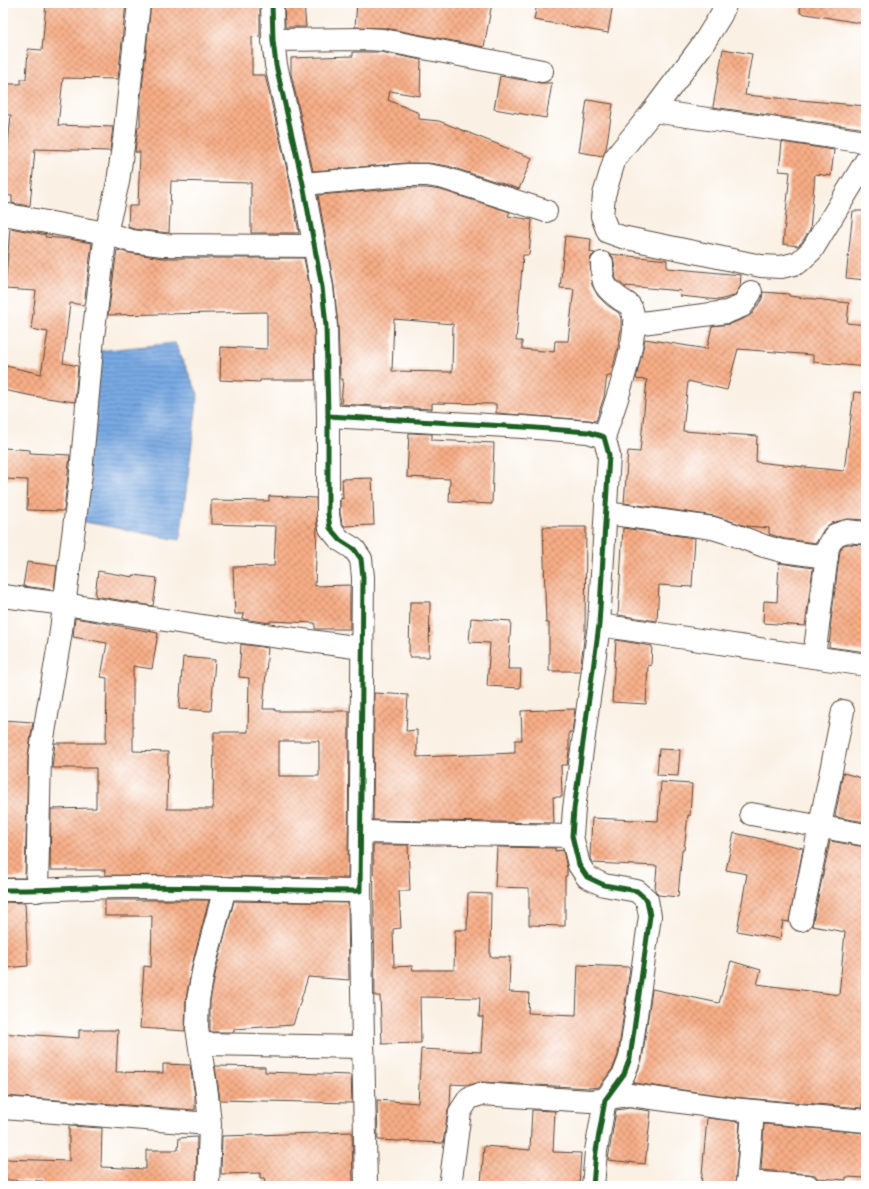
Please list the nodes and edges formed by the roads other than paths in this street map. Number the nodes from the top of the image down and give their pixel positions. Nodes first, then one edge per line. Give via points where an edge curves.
1 (139, 3) edge
2 (272, 3) edge
3 (726, 3) edge
4 (273, 40) junction
5 (542, 71) dead end
6 (653, 111) junction
7 (866, 142) edge
8 (866, 161) edge
9 (303, 184) junction
10 (546, 211) dead end
11 (3, 214) edge
12 (106, 233) junction
13 (314, 246) junction
14 (602, 263) dead end
15 (751, 292) dead end
16 (634, 324) junction
17 (328, 416) junction
18 (604, 438) junction
19 (606, 513) junction
20 (866, 533) edge
21 (827, 557) junction
22 (3, 596) edge
23 (64, 604) junction
24 (599, 625) junction
25 (362, 648) junction
26 (814, 657) junction
27 (866, 665) edge
28 (844, 711) dead end
29 (751, 814) dead end
30 (820, 827) junction
31 (361, 832) junction
32 (866, 835) edge
33 (572, 836) junction
34 (226, 888) junction
35 (3, 890) edge
36 (37, 891) junction
37 (360, 891) junction
38 (801, 920) dead end
39 (200, 1044) junction
40 (363, 1048) junction
41 (605, 1100) junction
42 (3, 1108) edge
43 (753, 1111) junction
44 (866, 1121) edge
45 (210, 1124) junction
46 (747, 1184) edge
47 (208, 1186) edge
48 (366, 1186) edge
49 (450, 1186) edge
50 (593, 1186) edge
51 (808, 1186) edge

1 - 12 street via 118,182
2 - 4 street
3 - 6 street via 703,44
4 - 5 street via 383,40
4 - 9 street via 276,65
6 - 7 street
6 - 8 street via 615,158 604,195 602,216 608,232 622,237 761,266 781,267 798,263 812,250
9 - 10 street via 427,175 444,178
9 - 13 street
11 - 12 street
12 - 13 street via 131,241 157,245
12 - 23 street via 93,337 81,473
13 - 17 street via 326,326
14 - 16 street via 606,288 630,306
15 - 16 street via 742,306 727,312
16 - 18 street via 630,353
17 - 18 street via 531,427 588,432
17 - 25 street via 330,528 340,540 354,549 361,559
18 - 19 street via 609,455
19 - 21 street via 714,528 782,551
19 - 24 street
20 - 21 street via 847,531 835,535 828,547
21 - 26 street
22 - 23 street
23 - 25 street
23 - 36 street via 40,756
24 - 26 street
24 - 33 street
25 - 31 street
26 - 27 street
28 - 30 street
29 - 30 street
30 - 32 street
30 - 38 street
31 - 33 street
31 - 37 street
33 - 41 street via 579,865 587,877 604,885 637,890 647,900 650,916 630,1058 624,1074
34 - 36 street via 114,887
34 - 37 street
34 - 39 street via 204,967 198,1000 197,1028
35 - 36 street
37 - 40 street
39 - 40 street
39 - 45 street
40 - 48 street
41 - 43 street via 630,1095
41 - 49 street via 481,1094 468,1098 460,1112
41 - 50 street
42 - 45 street
43 - 44 street
43 - 46 street
45 - 47 street
46 - 51 street

